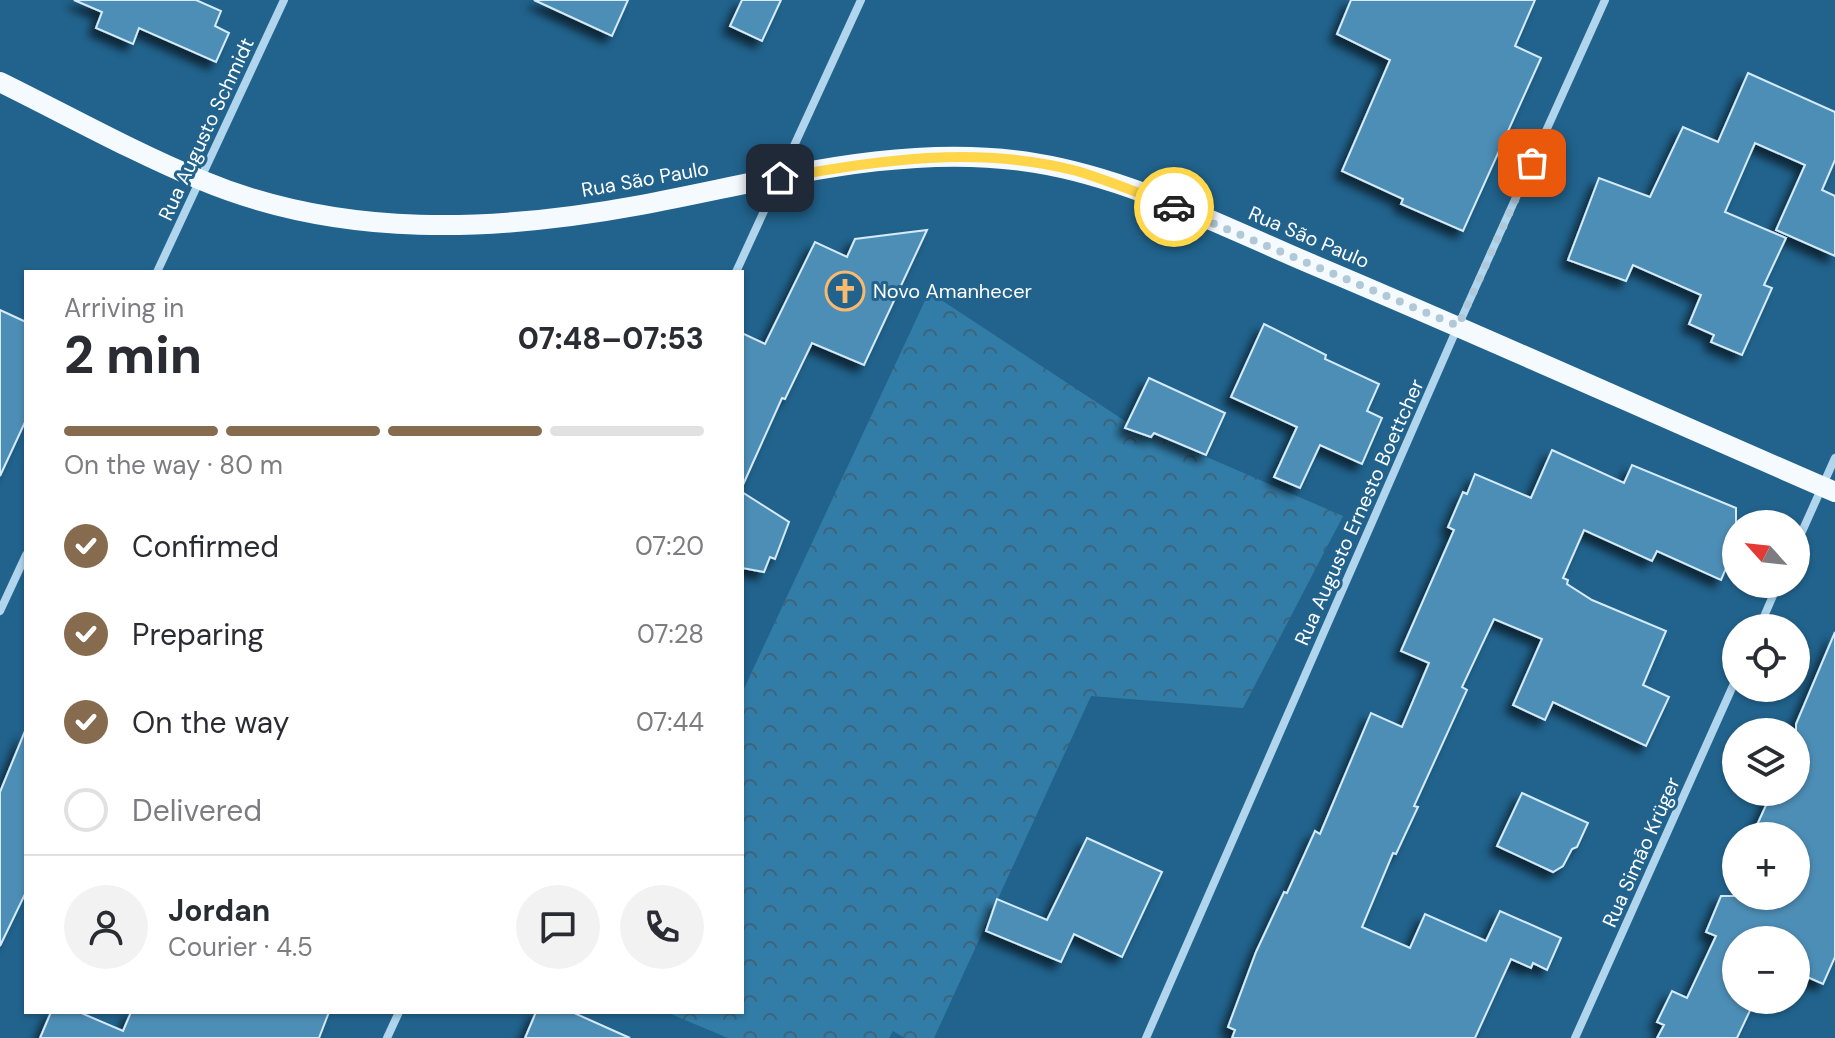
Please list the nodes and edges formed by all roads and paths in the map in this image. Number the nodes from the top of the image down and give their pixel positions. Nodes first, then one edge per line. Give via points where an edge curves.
1 (284, 0) edge
2 (861, 0) edge
3 (1605, 0) edge
4 (0, 82) edge
5 (780, 178) junction
6 (200, 180) junction
7 (158, 270) edge
8 (737, 270) edge
9 (1458, 326) junction
10 (1835, 458) edge
11 (1829, 489) edge
12 (1810, 521) edge
13 (24, 559) edge
14 (0, 611) edge
15 (1726, 702) edge
16 (398, 1014) edge
17 (387, 1038) edge
18 (1146, 1038) edge
19 (1575, 1038) edge

1 - 6 street, Rua Augusto Schmidt
2 - 5 street
3 - 9 street, Rua Augusto Ernesto Boettcher
4 - 6 main road, Rua São Paulo
5 - 6 main road, Rua São Paulo via 579,215 475,226 357,221 291,209
5 - 8 street
5 - 9 main road, Rua São Paulo via 914,157 1033,162 1075,171 1190,213
6 - 7 street, Rua Augusto Schmidt
9 - 11 main road, Rua São Paulo
9 - 18 street, Rua Augusto Ernesto Boettcher
10 - 11 street
11 - 12 street
13 - 14 street
15 - 19 street, Rua Simão Krüger
16 - 17 street

